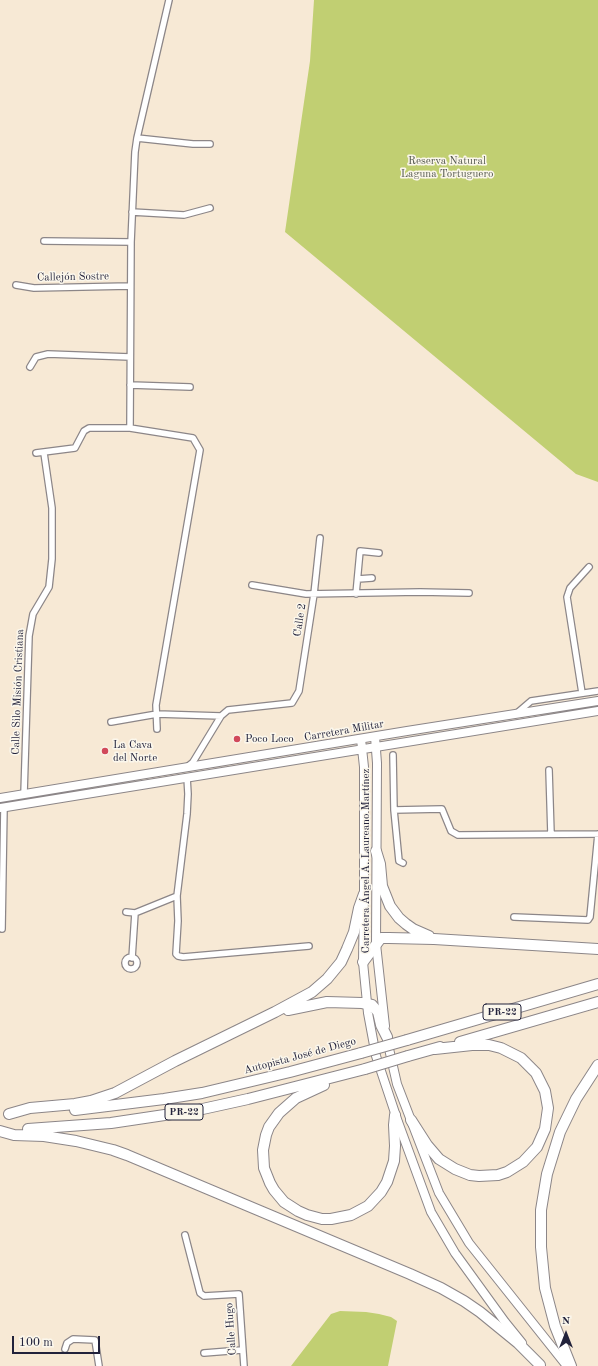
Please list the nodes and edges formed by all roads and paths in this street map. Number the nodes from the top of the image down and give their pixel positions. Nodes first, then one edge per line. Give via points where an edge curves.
1 (169, 0) edge
2 (137, 138) junction
3 (210, 144) dead end
4 (210, 208) dead end
5 (132, 212) junction
6 (44, 241) dead end
7 (131, 242) junction
8 (16, 285) dead end
9 (130, 286) junction
10 (130, 357) junction
11 (30, 367) dead end
12 (130, 385) junction
13 (190, 387) dead end
14 (130, 428) junction
15 (36, 453) dead end
16 (44, 453) junction
17 (320, 538) dead end
18 (379, 553) dead end
19 (589, 567) dead end
20 (372, 578) dead end
21 (358, 579) junction
22 (252, 585) dead end
23 (314, 594) junction
24 (356, 594) junction
25 (469, 594) dead end
26 (598, 691) edge
27 (582, 694) junction
28 (598, 701) edge
29 (598, 711) edge
30 (517, 713) junction
31 (157, 714) junction
32 (221, 716) junction
33 (111, 722) dead end
34 (157, 729) dead end
35 (375, 736) junction
36 (361, 739) junction
37 (376, 747) junction
38 (362, 748) junction
39 (392, 755) dead end
40 (184, 769) junction
41 (550, 770) dead end
42 (187, 777) junction
43 (24, 794) junction
44 (0, 798) edge
45 (2, 807) edge
46 (394, 810) junction
47 (551, 834) junction
48 (598, 834) edge
49 (376, 851) junction
50 (403, 863) dead end
51 (364, 894) junction
52 (177, 896) junction
53 (126, 912) dead end
54 (135, 913) junction
55 (514, 917) dead end
56 (2, 929) dead end
57 (434, 939) junction
58 (376, 944) junction
59 (309, 946) dead end
60 (598, 949) edge
61 (132, 958) dead end
62 (363, 962) junction
63 (598, 984) edge
64 (598, 1002) edge
65 (368, 1004) junction
66 (275, 1012) junction
67 (386, 1037) junction
68 (435, 1049) junction
69 (598, 1065) edge
70 (334, 1078) junction
71 (4, 1114) edge
72 (395, 1115) junction
73 (411, 1120) junction
74 (0, 1131) edge
75 (185, 1235) dead end
76 (65, 1349) dead end
77 (242, 1350) junction
78 (204, 1353) dead end
79 (540, 1365) edge
80 (99, 1366) edge
81 (244, 1366) edge
82 (567, 1366) edge
83 (572, 1366) edge

1 - 2 street
2 - 3 street
2 - 5 street
4 - 5 street via 184,215
5 - 7 street
6 - 7 street
7 - 9 street
8 - 9 street, Callejón Sostre via 34,288
9 - 10 street
10 - 11 street via 48,354 36,357
10 - 12 street
12 - 13 street
12 - 14 street
14 - 16 street via 89,428 84,431 75,448
14 - 31 street via 193,438 200,450 156,705
15 - 16 street
16 - 43 street, Calle Silo Misión Cristiana via 52,508 52,559 49,587 33,614 29,636
17 - 23 street, Calle 2
18 - 21 street via 360,551
19 - 27 street via 570,588 567,597
20 - 21 street
21 - 24 street
22 - 23 street
23 - 24 street
23 - 32 street, Calle 2 via 299,691 292,703 228,710
24 - 25 street
26 - 27 street
27 - 30 street via 531,701
28 - 30 main road, Carretera Militar
29 - 37 main road, Carretera Militar
30 - 35 main road, Carretera Militar
31 - 32 street
31 - 33 street
31 - 34 street
32 - 40 street via 193,762
35 - 36 main road, Carretera Militar
35 - 37 main road, Carretera Ángel A. Laureano Martínez
36 - 38 main road, Carretera Ángel A. Laureano Martínez
36 - 40 main road, Carretera Militar
37 - 38 main road, Carretera Militar
37 - 49 main road, Carretera Ángel A. Laureano Martínez
38 - 42 main road, Carretera Militar
38 - 51 main road, Carretera Ángel A. Laureano Martínez
39 - 46 street
40 - 43 main road, Carretera Militar
41 - 47 street
42 - 45 main road, Carretera Militar
42 - 52 street via 187,814
43 - 44 main road, Carretera Militar
45 - 56 street
46 - 47 street via 442,809 451,831 458,835
46 - 50 street via 399,861
47 - 48 street
48 - 55 street via 588,920
49 - 57 highway via 380,864 380,879 390,906 399,918 413,929
49 - 58 main road, Carretera Ángel A. Laureano Martínez
51 - 62 main road, Carretera Ángel A. Laureano Martínez
51 - 66 highway via 352,940 333,972 312,992
52 - 54 street
52 - 59 street via 178,956
53 - 54 street
54 - 61 street
57 - 58 highway via 381,938
57 - 60 highway
58 - 62 highway
58 - 67 main road, Carretera Ángel A. Laureano Martínez
62 - 65 main road, Carretera Ángel A. Laureano Martínez
63 - 71 highway, Autopista José de Diego / PR-22, bridge via 361,1053 202,1092 99,1108
64 - 68 highway, PR-22
65 - 66 highway via 327,1002
65 - 67 highway via 378,1012
65 - 72 main road, Carretera Ángel A. Laureano Martínez via 376,1056
66 - 71 highway via 115,1093 91,1101 30,1108
67 - 73 main road, Carretera Ángel A. Laureano Martínez via 397,1084
68 - 70 highway, PR-22, bridge
68 - 73 highway via 490,1045 521,1058 536,1073 545,1091 548,1108 546,1129 537,1147 523,1162 502,1173 478,1176 455,1169 439,1159
69 - 83 highway via 576,1099 560,1132 547,1174 542,1210 541,1247 545,1288 555,1326
70 - 72 highway via 296,1098 273,1120 266,1136 263,1159 270,1183 284,1202 298,1211 322,1219 338,1218 351,1215 368,1206 387,1182 394,1161
70 - 74 highway, PR-22 via 198,1110 71,1127
72 - 79 main road, Carretera Ángel A. Laureano Martínez via 431,1212 455,1253
73 - 82 main road, Carretera Ángel A. Laureano Martínez via 439,1192 469,1243
74 - 79 highway via 14,1135 70,1140 127,1154 410,1274 441,1288 480,1312
75 - 77 street, Calle Hugo via 200,1293 204,1296 239,1294
76 - 80 street via 67,1343 73,1339 95,1340
77 - 78 street
77 - 81 street, Calle Hugo

